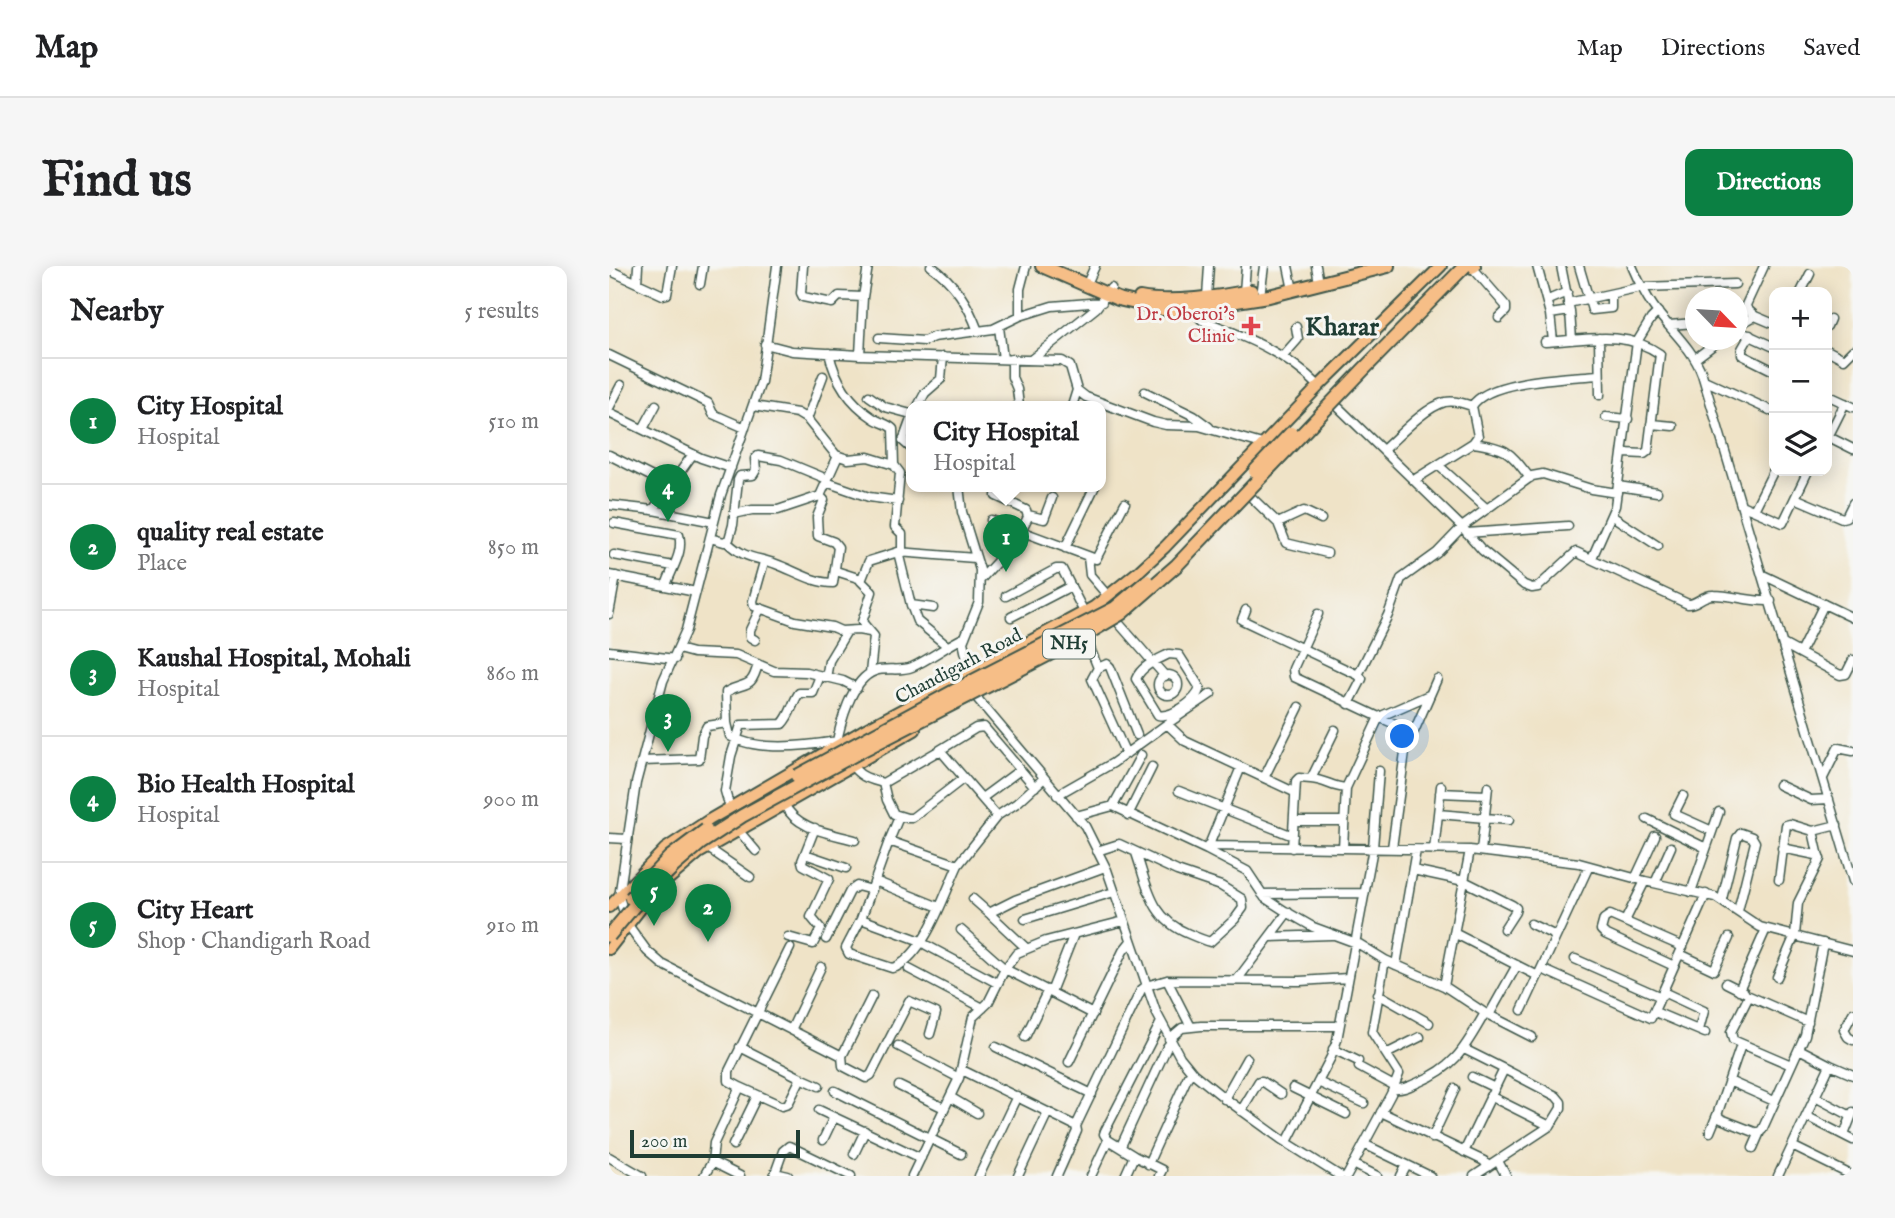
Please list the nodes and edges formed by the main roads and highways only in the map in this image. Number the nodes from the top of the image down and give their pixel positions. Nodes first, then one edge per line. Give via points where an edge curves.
1 (1042, 266) edge
2 (1059, 266) edge
3 (1361, 266) edge
4 (1388, 266) edge
5 (1441, 266) edge
6 (1454, 266) edge
7 (1470, 266) edge
8 (1317, 272) edge
9 (1088, 283) junction
10 (1292, 286) junction
11 (1107, 295) junction
12 (1262, 444) junction
13 (1281, 464) junction
14 (609, 907) edge
15 (609, 925) edge
16 (609, 936) edge
17 (609, 950) edge

1 - 9 highway
2 - 9 highway
3 - 8 highway
4 - 10 highway
5 - 12 main road
6 - 15 highway, Chandigarh Road / NH5, bridge via 1175,558 1115,608 730,814 692,839 649,877
7 - 13 main road
7 - 16 highway, NH5, bridge via 1363,370 1177,565 1122,613 741,816 673,866
8 - 10 highway
9 - 11 highway
10 - 11 highway via 1150,300
10 - 11 highway via 1197,308 1162,309
12 - 13 main road
12 - 14 main road via 1165,547 1108,596 730,807 665,849
13 - 17 main road via 1138,606 708,848 655,891

